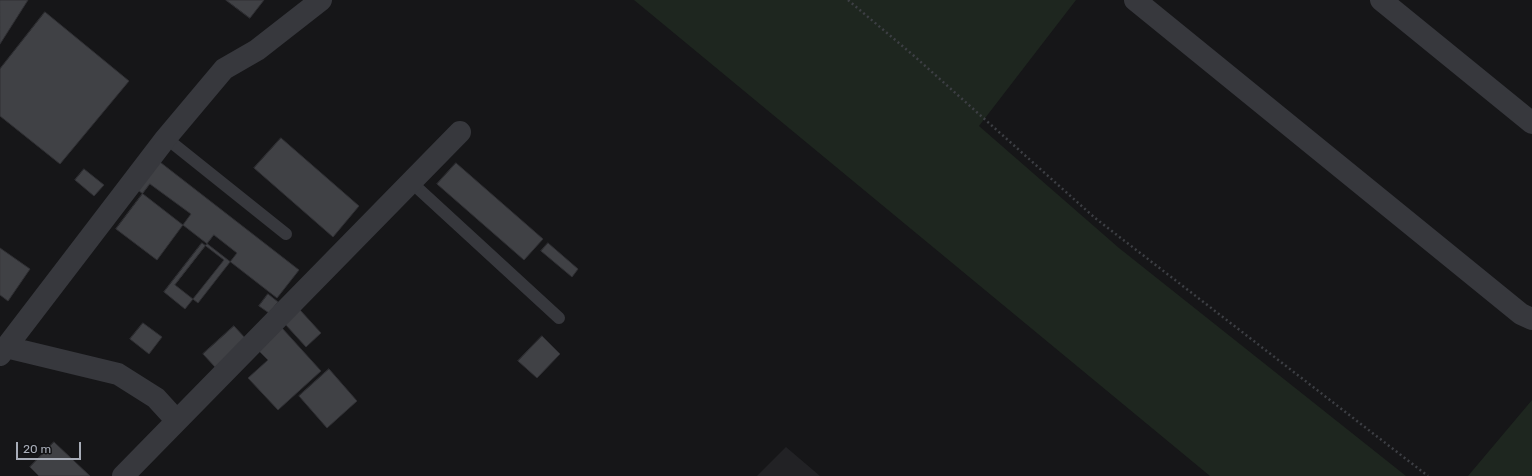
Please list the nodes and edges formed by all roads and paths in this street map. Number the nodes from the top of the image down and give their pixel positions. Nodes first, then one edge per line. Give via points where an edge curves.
1 (321, 0) edge
2 (848, 0) edge
3 (1135, 0) edge
4 (1381, 0) edge
5 (1532, 123) edge
6 (460, 132) dead end
7 (166, 138) junction
8 (410, 182) junction
9 (286, 234) dead end
10 (559, 318) dead end
11 (1532, 319) edge
12 (3, 351) edge
13 (177, 421) junction
14 (123, 476) edge
15 (1428, 476) edge

1 - 7 street via 257,50 224,69
2 - 15 path via 1095,218
3 - 11 street via 1521,314
4 - 5 street
6 - 8 street
7 - 9 lane
7 - 12 street
8 - 10 lane
8 - 13 street
12 - 13 street via 118,374 156,398
13 - 14 street

